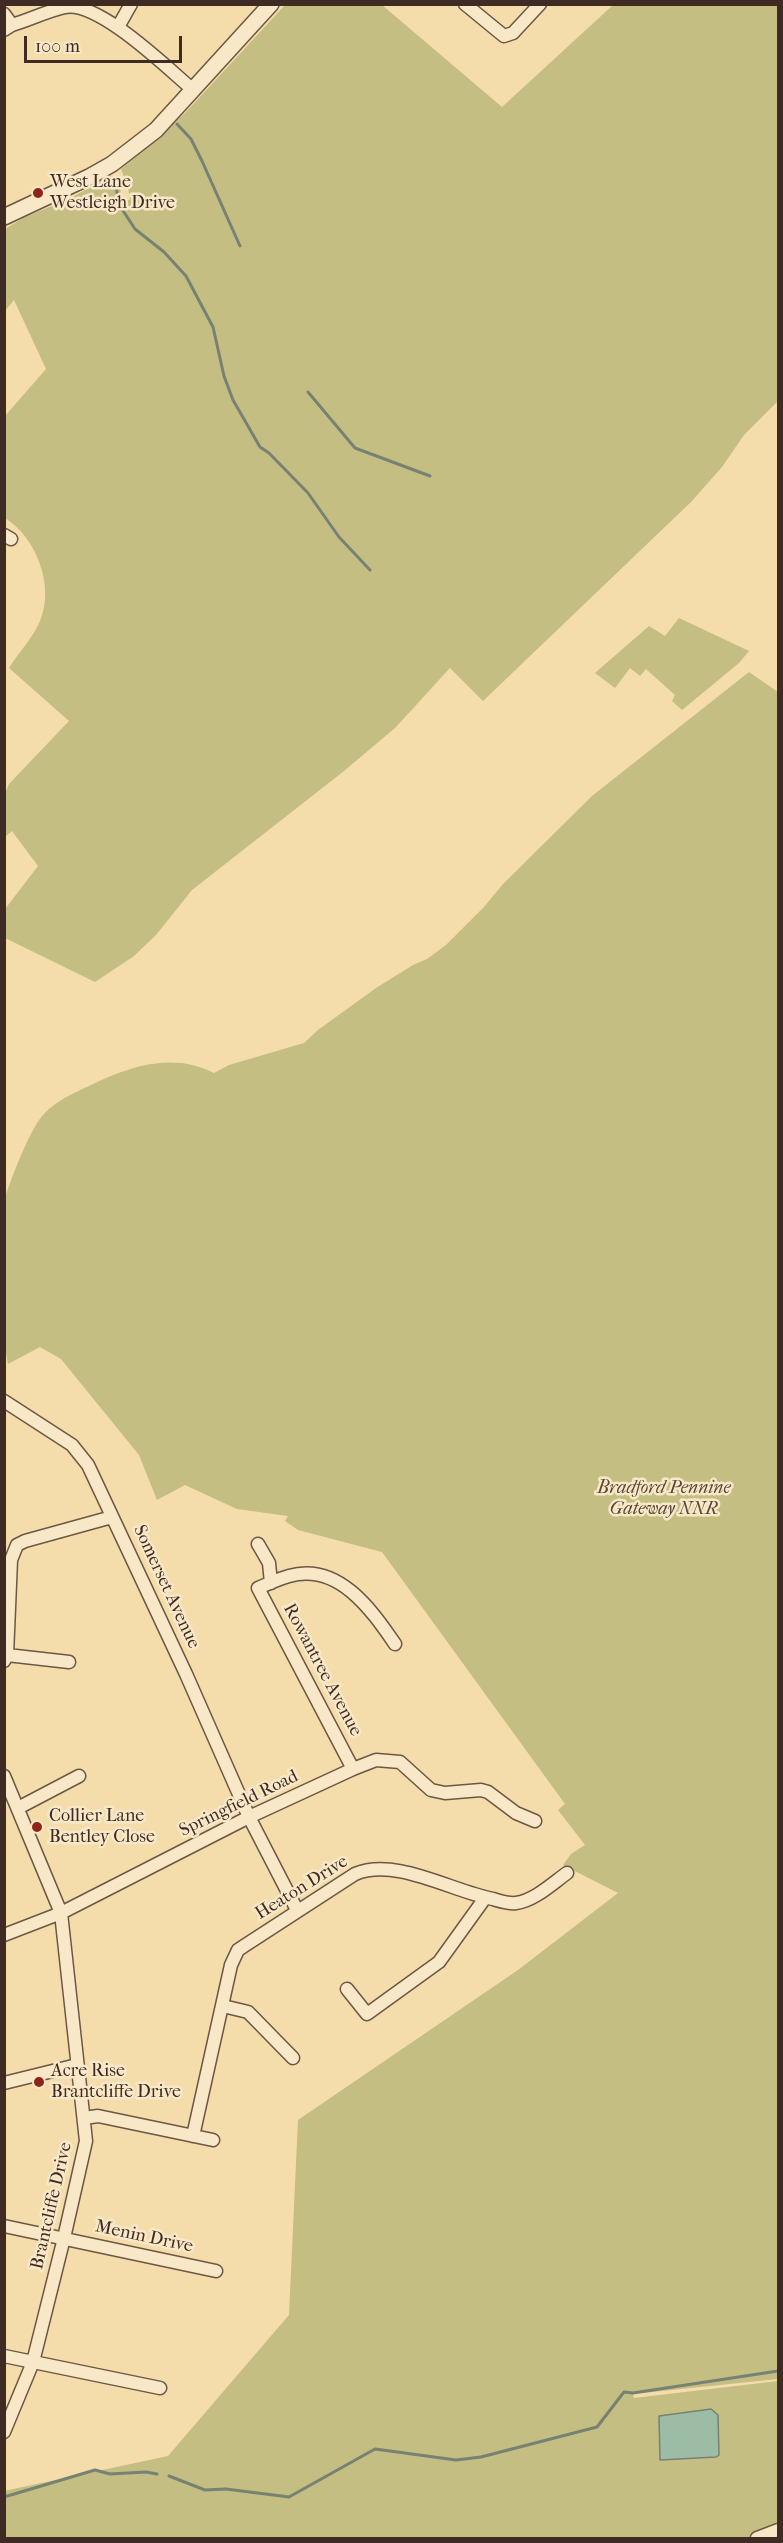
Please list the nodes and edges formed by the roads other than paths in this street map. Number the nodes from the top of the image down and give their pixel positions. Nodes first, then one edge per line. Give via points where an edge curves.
1 (131, 4) edge
2 (271, 4) edge
3 (465, 4) edge
4 (540, 4) edge
5 (7, 23) edge
6 (117, 27) junction
7 (192, 89) junction
8 (4, 217) edge
9 (7, 1403) edge
10 (112, 1516) junction
11 (258, 1544) dead end
12 (271, 1583) junction
13 (395, 1644) dead end
14 (6, 1658) edge
15 (69, 1662) dead end
16 (353, 1769) junction
17 (79, 1776) dead end
18 (5, 1778) edge
19 (18, 1808) junction
20 (249, 1817) junction
21 (535, 1821) dead end
22 (567, 1873) dead end
23 (485, 1898) junction
24 (297, 1910) junction
25 (61, 1913) junction
26 (4, 1935) edge
27 (347, 1989) dead end
28 (222, 2006) junction
29 (293, 2058) dead end
30 (78, 2065) junction
31 (4, 2083) edge
32 (84, 2118) junction
33 (193, 2136) junction
34 (213, 2140) dead end
35 (4, 2226) edge
36 (64, 2238) junction
37 (216, 2271) dead end
38 (4, 2356) edge
39 (33, 2362) junction
40 (160, 2388) dead end
41 (4, 2432) edge
42 (778, 2530) edge
43 (757, 2538) edge

1 - 6 street
2 - 7 street
3 - 4 street via 504,36 513,33
5 - 6 street via 67,7 90,11
6 - 7 street
7 - 8 street via 156,130 112,164
9 - 10 street, Somerset Avenue via 78,1451
10 - 14 street via 17,1545 11,1560
10 - 20 street, Somerset Avenue
11 - 12 street via 269,1563
12 - 13 street via 306,1574 336,1581 365,1603
12 - 16 street, Rowantree Avenue via 258,1588
14 - 15 street
16 - 20 street, Springfield Road
16 - 21 street, Springfield Road via 376,1760 393,1760 431,1790 488,1792 516,1813
17 - 19 street
18 - 19 street, Brantcliffe Drive
19 - 25 street, Brantcliffe Drive
20 - 24 street, Somerset Avenue
20 - 25 street, Springfield Road
22 - 23 street, Heaton Drive via 531,1898 515,1904
23 - 24 street, Heaton Drive via 397,1871 373,1868 355,1874
23 - 27 street via 438,1962 368,2014
24 - 28 street, Heaton Drive via 238,1950
25 - 26 street, Springfield Road
25 - 30 street, Brantcliffe Drive
28 - 29 street via 248,2012
28 - 33 street, Heaton Drive
30 - 31 street
30 - 32 street, Brantcliffe Drive
32 - 33 street via 98,2116
32 - 36 street, Brantcliffe Drive via 86,2140
33 - 34 street
35 - 36 street, Menin Drive
36 - 37 street, Menin Drive
36 - 39 street, Brantcliffe Drive
38 - 39 street
39 - 40 street
39 - 41 street, Brantcliffe Drive
42 - 43 street

